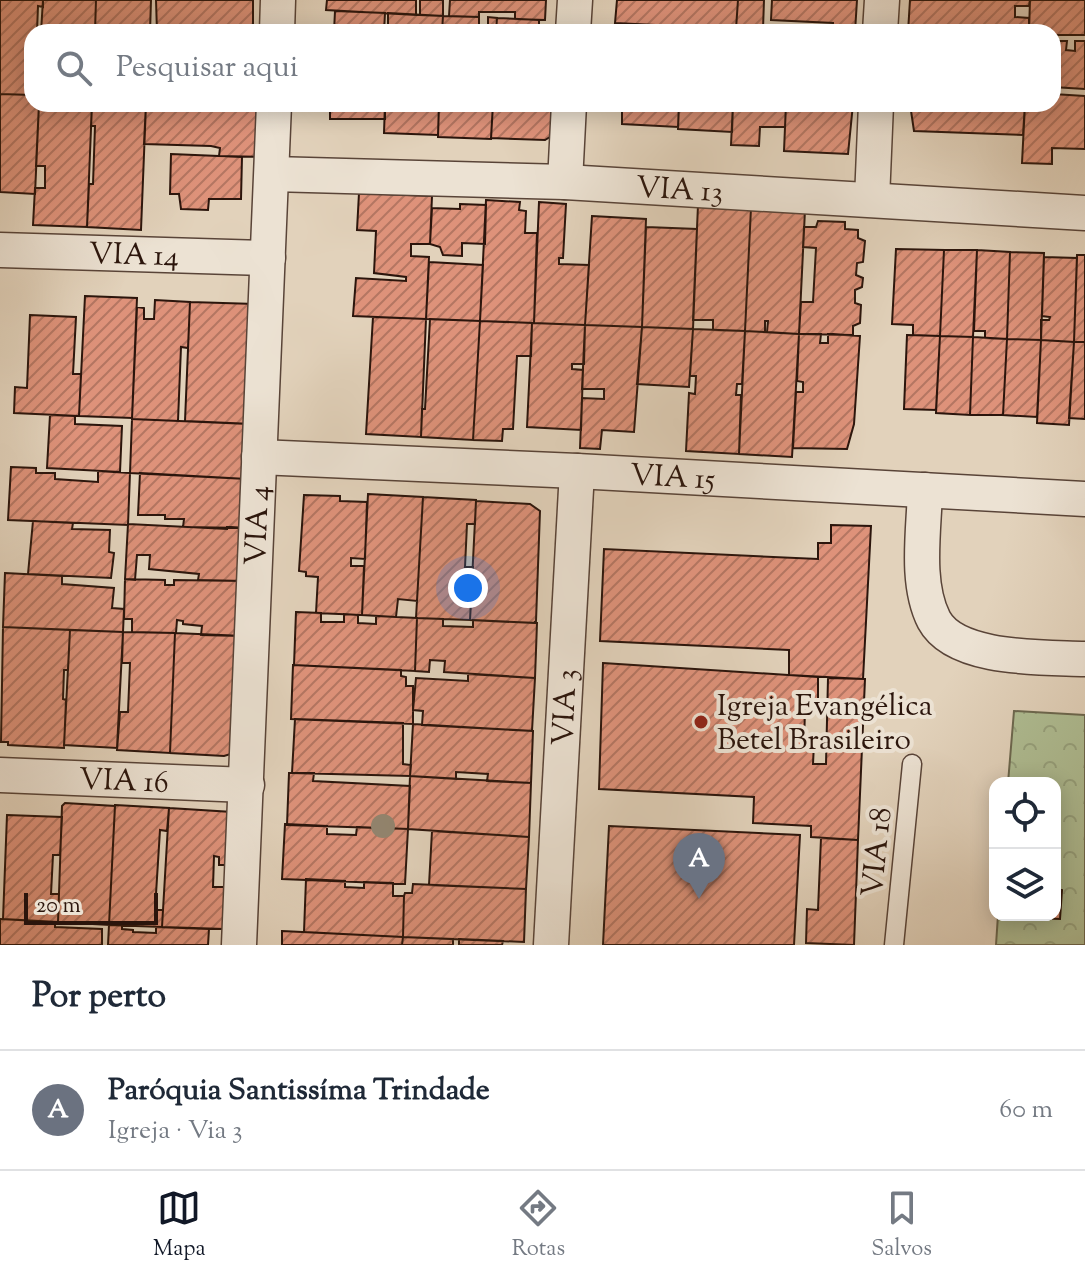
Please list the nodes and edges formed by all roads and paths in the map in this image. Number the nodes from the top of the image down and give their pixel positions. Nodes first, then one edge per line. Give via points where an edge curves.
1 (278, 0) edge
2 (575, 0) edge
3 (882, 0) edge
4 (277, 24) edge
5 (574, 24) edge
6 (880, 24) edge
7 (274, 112) edge
8 (569, 112) edge
9 (876, 112) edge
10 (272, 174) junction
11 (565, 182) junction
12 (872, 199) junction
13 (1085, 213) edge
14 (0, 250) edge
15 (268, 258) junction
16 (259, 457) junction
17 (577, 471) junction
18 (925, 490) junction
19 (1085, 499) edge
20 (1085, 659) edge
21 (912, 764) dead end
22 (0, 775) edge
23 (247, 785) junction
24 (239, 945) edge
25 (551, 945) edge
26 (894, 945) edge

1 - 4 street
2 - 5 street
3 - 6 street
7 - 10 street, VIA 4
8 - 11 street
9 - 12 street
10 - 11 street, VIA 13
10 - 15 street, VIA 4
11 - 12 street, VIA 13
12 - 13 street, VIA 13
14 - 15 street, VIA 14
15 - 16 street, VIA 4
16 - 17 street, VIA 15
16 - 23 street, VIA 4
17 - 18 street, VIA 15
17 - 25 street, VIA 3
18 - 19 street, VIA 15
18 - 20 street via 923,572 935,622 950,637 975,649
21 - 26 lane, VIA 18
22 - 23 street, VIA 16
23 - 24 street, VIA 4

